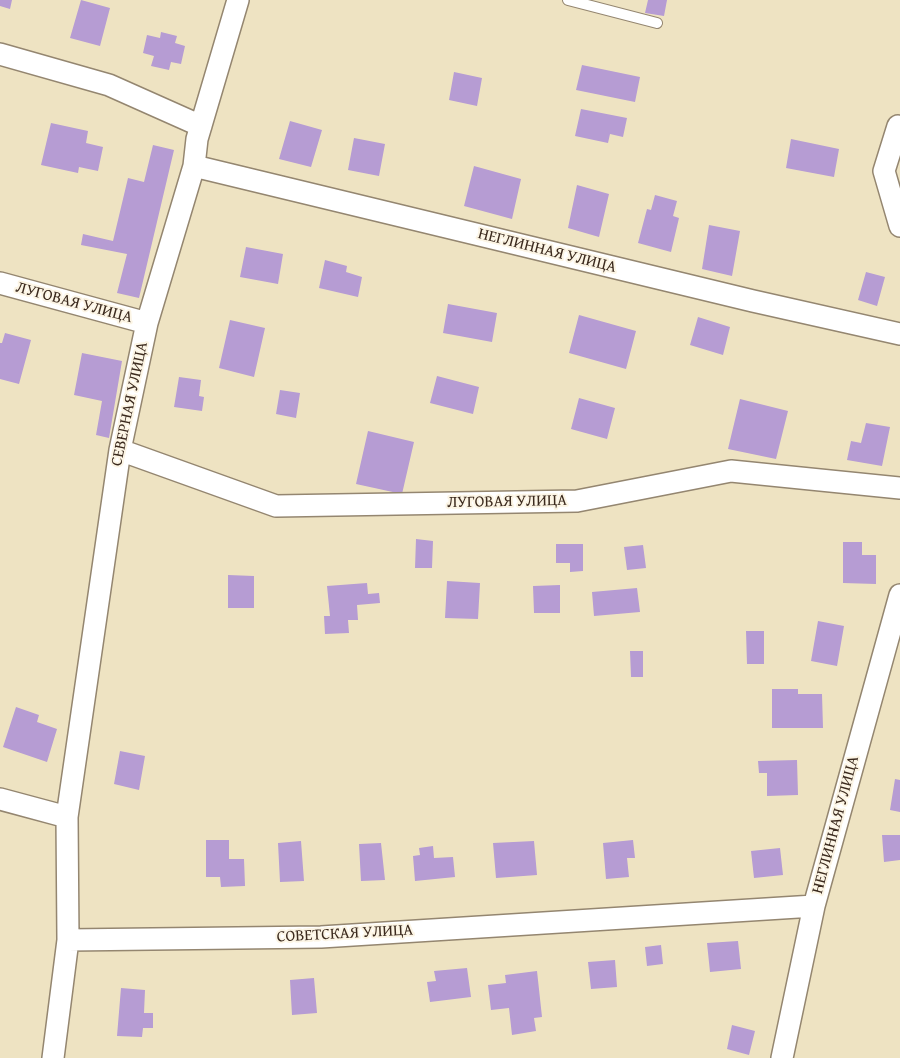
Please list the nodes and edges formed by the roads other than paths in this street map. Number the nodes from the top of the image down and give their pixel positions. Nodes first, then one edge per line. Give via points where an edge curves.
1 (238, 0) edge
2 (568, 0) edge
3 (657, 23) dead end
4 (0, 54) edge
5 (201, 126) junction
6 (898, 126) dead end
7 (194, 166) junction
8 (900, 226) edge
9 (0, 284) edge
10 (147, 323) junction
11 (900, 334) edge
12 (120, 450) junction
13 (900, 488) edge
14 (900, 595) edge
15 (0, 799) edge
16 (67, 817) junction
17 (814, 906) junction
18 (68, 940) junction
19 (53, 1058) edge
20 (782, 1058) edge

1 - 5 street, СЕВЕРНАЯ УЛИЦА
2 - 3 lane
4 - 5 street via 109,85
5 - 7 street, СЕВЕРНАЯ УЛИЦА
6 - 8 street via 884,171
7 - 10 street, СЕВЕРНАЯ УЛИЦА
7 - 11 street, НЕГЛИННАЯ УЛИЦА
9 - 10 street, ЛУГОВАЯ УЛИЦА
10 - 12 street, СЕВЕРНАЯ УЛИЦА
12 - 13 street, ЛУГОВАЯ УЛИЦА via 276,506 576,501 731,471
12 - 16 street, СЕВЕРНАЯ УЛИЦА
14 - 17 street, НЕГЛИННАЯ УЛИЦА
15 - 16 street
16 - 18 street
17 - 18 street, СОВЕТСКАЯ УЛИЦА via 321,937
17 - 20 street, НЕГЛИННАЯ УЛИЦА
18 - 19 street

